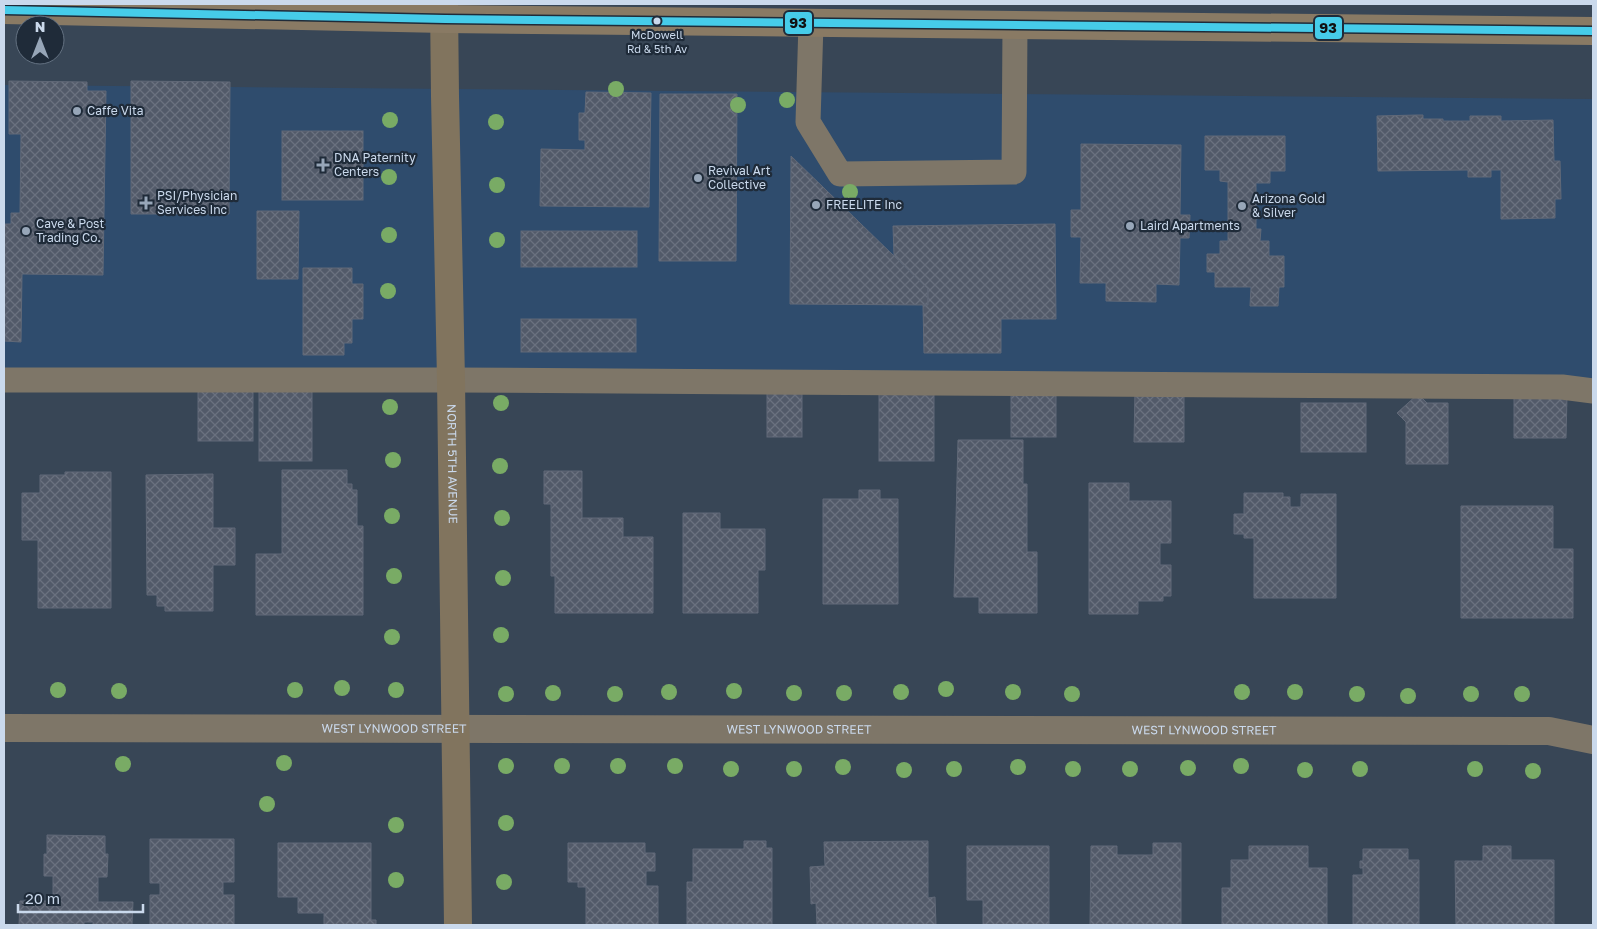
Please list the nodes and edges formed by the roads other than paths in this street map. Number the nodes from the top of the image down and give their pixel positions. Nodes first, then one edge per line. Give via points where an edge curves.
1 (4, 10) edge
2 (444, 11) edge
3 (810, 23) junction
4 (1015, 25) junction
5 (1593, 31) edge
6 (4, 380) edge
7 (452, 380) junction
8 (1593, 391) edge
9 (4, 728) edge
10 (456, 728) junction
11 (1593, 740) edge
12 (458, 925) edge

1 - 2 main road
2 - 3 main road
2 - 7 street, NORTH 5TH AVENUE
3 - 4 main road
3 - 4 lane via 808,122 840,174 1014,172
4 - 5 main road
6 - 7 lane
7 - 8 lane via 1562,387
7 - 10 street, NORTH 5TH AVENUE
9 - 10 street, WEST LYNWOOD STREET
10 - 11 street, WEST LYNWOOD STREET via 1549,731
10 - 12 street, NORTH 5TH AVENUE

